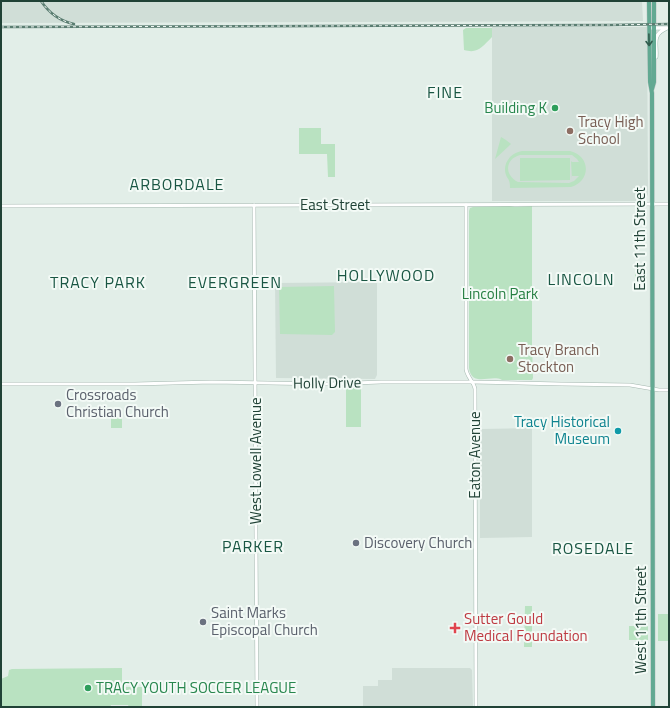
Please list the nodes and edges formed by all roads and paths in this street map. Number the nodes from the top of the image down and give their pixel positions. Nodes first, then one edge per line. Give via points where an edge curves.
1 (649, 1) edge
2 (654, 1) edge
3 (649, 28) junction
4 (654, 28) junction
5 (668, 28) edge
6 (654, 64) junction
7 (652, 90) junction
8 (466, 204) junction
9 (652, 204) junction
10 (669, 204) edge
11 (254, 205) junction
12 (1, 206) edge
13 (255, 382) junction
14 (471, 382) junction
15 (1, 384) edge
16 (652, 389) junction
17 (669, 390) edge
18 (257, 707) edge
19 (476, 707) edge
20 (653, 707) edge

1 - 3 main road, East 11th Street
2 - 4 main road, East 11th Street
3 - 4 main road
3 -> 7 main road, East 11th Street
4 - 5 main road
4 - 6 main road, East 11th Street
5 - 6 main road via 659,32 657,36
6 - 7 main road, East 11th Street
7 - 9 main road, East 11th Street
8 - 9 street, East Street
8 - 11 street, East Street
8 - 14 street, Eaton Avenue via 466,373
9 - 10 street, East Street
9 - 16 main road, East 11th Street
11 - 12 street, East Street
11 - 13 street, West Lowell Avenue
13 - 14 street, Holly Drive
13 - 15 street, Holly Drive
13 - 18 street, West Lowell Avenue
14 - 16 street, Holly Drive via 630,385
14 - 19 street, Eaton Avenue via 475,389
16 - 17 street, Holly Drive
16 - 20 main road, West 11th Street

